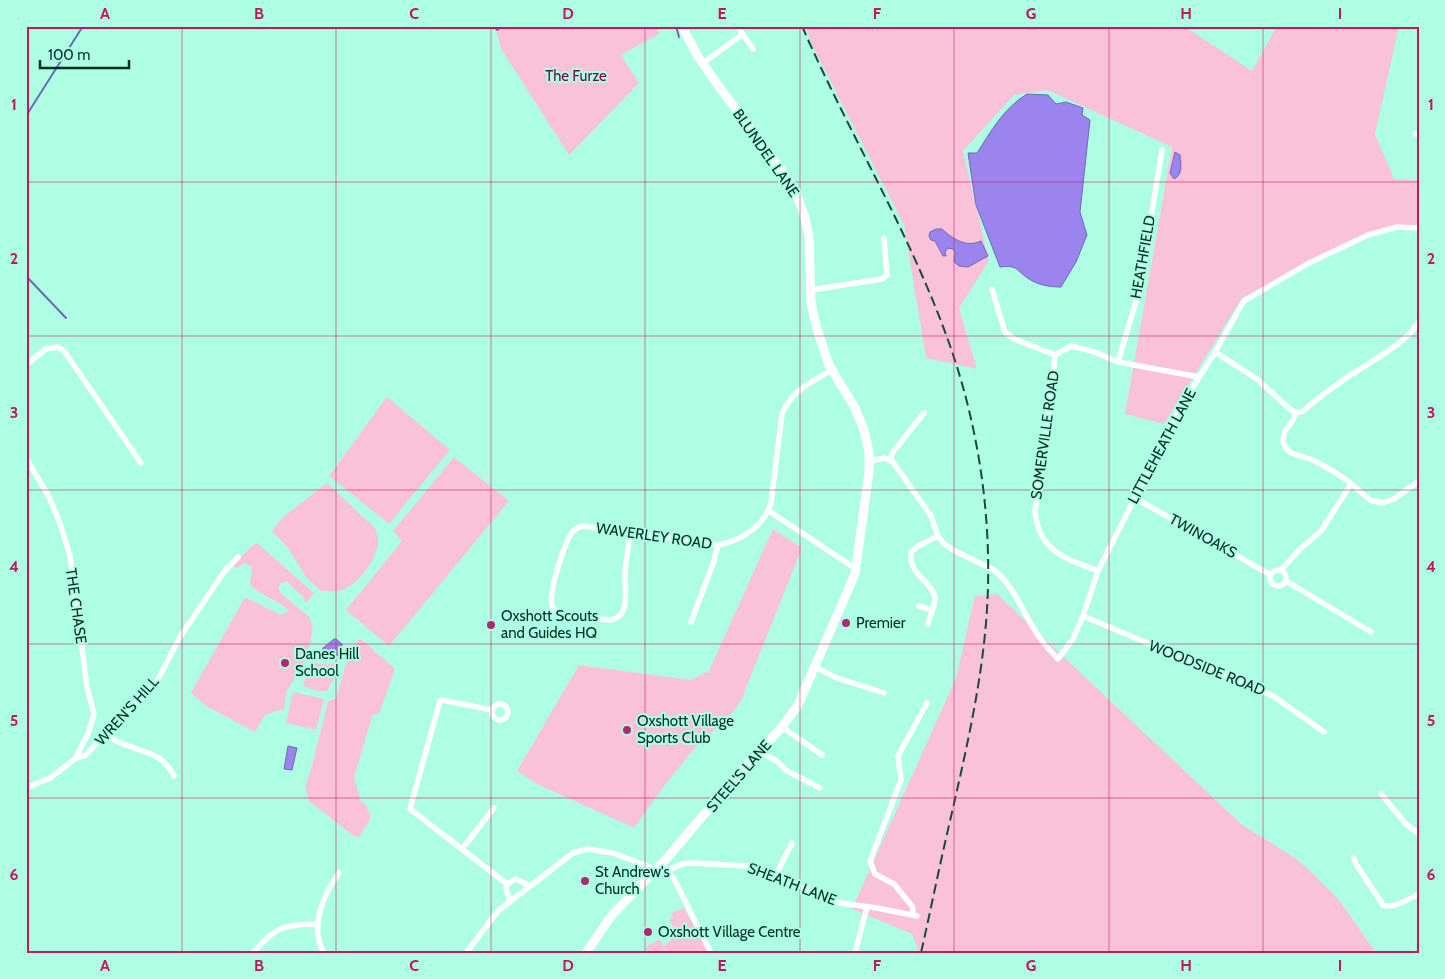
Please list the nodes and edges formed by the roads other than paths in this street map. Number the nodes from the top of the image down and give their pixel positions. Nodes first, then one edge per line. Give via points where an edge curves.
1 (682, 26) edge
2 (738, 27) edge
3 (743, 34) junction
4 (754, 49) dead end
5 (703, 63) junction
6 (1162, 150) dead end
7 (1419, 228) edge
8 (884, 238) dead end
9 (992, 289) dead end
10 (811, 290) junction
11 (1419, 320) edge
12 (1417, 329) edge
13 (1215, 352) junction
14 (1055, 355) junction
15 (1118, 362) junction
16 (26, 365) edge
17 (832, 370) junction
18 (1199, 377) junction
19 (924, 412) dead end
20 (1296, 412) junction
21 (26, 458) edge
22 (890, 460) junction
23 (869, 461) junction
24 (141, 464) dead end
25 (1419, 481) edge
26 (1351, 484) junction
27 (1135, 498) junction
28 (769, 511) junction
29 (630, 533) junction
30 (938, 536) junction
31 (718, 545) junction
32 (238, 557) dead end
33 (1281, 570) junction
34 (1098, 571) junction
35 (855, 572) junction
36 (1271, 575) junction
37 (1286, 581) junction
38 (919, 606) dead end
39 (932, 610) junction
40 (1083, 616) junction
41 (691, 622) dead end
42 (928, 624) dead end
43 (1371, 632) dead end
44 (815, 667) junction
45 (884, 693) dead end
46 (927, 703) dead end
47 (492, 710) dead end
48 (782, 727) junction
49 (1324, 732) dead end
50 (105, 734) junction
51 (759, 752) junction
52 (822, 755) dead end
53 (75, 759) junction
54 (174, 776) dead end
55 (26, 788) edge
56 (820, 788) dead end
57 (1381, 794) dead end
58 (494, 808) dead end
59 (1419, 834) edge
60 (792, 843) dead end
61 (462, 849) junction
62 (1354, 858) dead end
63 (661, 869) junction
64 (339, 872) dead end
65 (775, 877) junction
66 (507, 884) junction
67 (530, 886) junction
68 (1419, 894) edge
69 (510, 901) junction
70 (867, 906) junction
71 (318, 924) junction
72 (253, 953) edge
73 (324, 953) edge
74 (466, 953) edge
75 (586, 953) edge
76 (711, 953) edge
77 (854, 953) edge

1 - 5 street, BLUNDEL LANE
2 - 3 street
3 - 4 street
3 - 5 street
5 - 10 street, BLUNDEL LANE via 796,193 808,225
6 - 15 street, HEATHFIELD via 1139,291
7 - 13 street, LITTLEHEATH LANE via 1397,227 1368,235 1308,263 1244,301
8 - 10 street via 886,275 882,279
9 - 14 street via 1005,332 1014,339
10 - 17 street, BLUNDEL LANE via 816,326
11 - 12 street
12 - 20 street via 1303,411
13 - 18 street, LITTLEHEATH LANE
13 - 20 street via 1256,379
14 - 15 street, SOMERVILLE ROAD via 1071,346
14 - 34 street, SOMERVILLE ROAD via 1047,435 1034,511 1036,524 1047,545 1061,556
15 - 18 street, SOMERVILLE ROAD
16 - 24 street via 46,349 58,347 64,351
17 - 23 street, BLUNDEL LANE via 859,416 867,439
17 - 28 street via 800,389 787,402 782,414
18 - 27 street, LITTLEHEATH LANE
19 - 22 street
20 - 26 street via 1284,432 1286,448 1291,453 1313,460
21 - 53 street, THE CHASE via 48,495 70,556 94,714
22 - 23 street
22 - 30 street via 931,516
23 - 35 street, BLUNDEL LANE
25 - 26 street via 1383,503 1370,500
26 - 33 street via 1321,531
27 - 34 street, LITTLEHEATH LANE
27 - 36 street, TWINOAKS
28 - 31 street, WAVERLEY ROAD via 744,535
28 - 35 street
29 - 29 street, WAVERLEY ROAD via 625,575 627,588 624,610 620,615 610,620 561,614 555,610 551,600 557,571 571,533 583,526
29 - 31 street, WAVERLEY ROAD
30 - 39 street via 911,552 913,567 934,594
30 - 40 street, LITTLEHEATH LANE via 949,548 994,570 1006,581 1040,639 1058,658 1073,639
31 - 41 street
32 - 50 street, WREN'S HILL via 224,572 180,637 156,683
33 - 36 street
33 - 37 street
34 - 40 street, LITTLEHEATH LANE
35 - 44 street, STEEL'S LANE
36 - 37 street, TWINOAKS via 1274,585 1279,586
37 - 43 street, TWINOAKS
38 - 39 street
39 - 42 street
40 - 49 street, WOODSIDE ROAD via 1273,696
44 - 45 street via 837,678
44 - 48 street, STEEL'S LANE via 798,705
46 - 70 street, SHEATH LANE via 898,756 901,780 870,861 875,874 894,884 912,906 914,916
47 - 61 street via 440,701 410,805 413,812
48 - 51 street, STEEL'S LANE
48 - 52 street
50 - 53 street, WREN'S HILL via 86,756
50 - 54 street via 124,745 153,754 164,761
51 - 56 street via 775,760 786,771
51 - 63 street, STEEL'S LANE
53 - 55 street, WREN'S HILL via 54,776
57 - 59 street via 1406,824
58 - 61 street
60 - 65 street
61 - 66 street
62 - 68 street via 1383,906 1394,906
63 - 65 street, SHEATH LANE via 682,864 713,863 747,866
63 - 67 street via 588,849 573,853
63 - 75 street, STEEL'S LANE via 612,915
63 - 76 street via 674,879
64 - 71 street via 325,898
65 - 70 street, SHEATH LANE via 840,903
66 - 67 street via 516,879
66 - 69 street
67 - 69 street
69 - 74 street via 488,922
70 - 77 street
71 - 72 street via 283,928 270,934
71 - 73 street via 317,934

